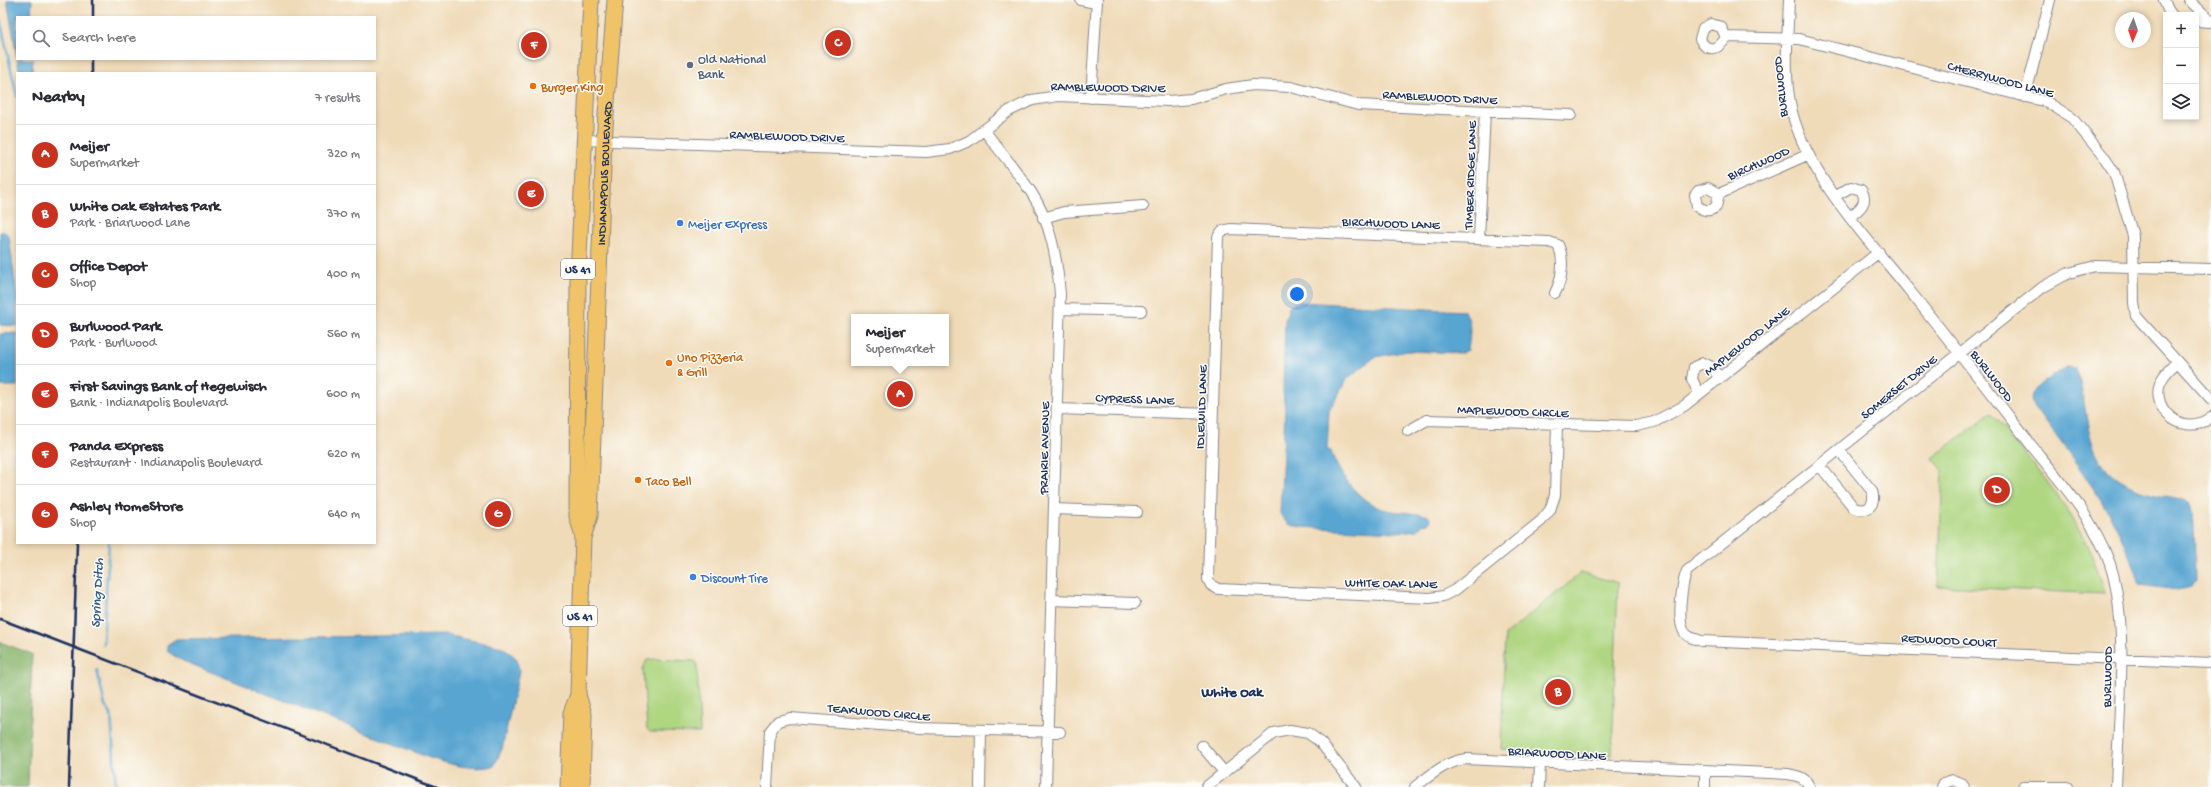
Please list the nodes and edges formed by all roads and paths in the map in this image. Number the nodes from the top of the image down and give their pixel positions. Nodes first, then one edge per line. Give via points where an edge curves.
1 (591, 0) edge
2 (615, 0) edge
3 (1081, 0) edge
4 (1789, 0) edge
5 (2050, 0) edge
6 (2164, 0) edge
7 (2189, 0) edge
8 (1096, 1) edge
9 (2170, 12) edge
10 (2199, 21) edge
11 (2211, 21) edge
12 (1726, 37) dead end
13 (1788, 38) junction
14 (2025, 97) junction
15 (1091, 98) junction
16 (1485, 111) junction
17 (1571, 115) dead end
18 (984, 130) junction
19 (583, 140) junction
20 (604, 140) junction
21 (1807, 155) junction
22 (1719, 194) dead end
23 (1835, 196) junction
24 (1143, 206) dead end
25 (1851, 216) junction
26 (1043, 218) junction
27 (1222, 231) joint
28 (1479, 239) junction
29 (1879, 252) junction
30 (2134, 266) junction
31 (2211, 269) edge
32 (1555, 293) dead end
33 (1060, 309) junction
34 (1141, 311) dead end
35 (1960, 353) junction
36 (2177, 362) junction
37 (1720, 378) junction
38 (1699, 394) junction
39 (2211, 399) edge
40 (1057, 409) junction
41 (1212, 414) junction
42 (2211, 417) edge
43 (1557, 424) junction
44 (1620, 427) joint
45 (1408, 431) dead end
46 (1839, 450) junction
47 (1820, 466) junction
48 (1054, 509) junction
49 (1137, 512) dead end
50 (582, 537) junction
51 (1211, 586) joint
52 (1052, 600) junction
53 (1135, 603) dead end
54 (1687, 636) joint
55 (2121, 659) junction
56 (2211, 663) edge
57 (578, 695) junction
58 (981, 730) junction
59 (1048, 732) junction
60 (1060, 732) dead end
61 (1202, 746) dead end
62 (1540, 764) junction
63 (1705, 771) junction
64 (1224, 772) junction
65 (568, 787) edge
66 (582, 787) edge
67 (767, 787) edge
68 (980, 787) edge
69 (1046, 787) edge
70 (1206, 787) edge
71 (1356, 787) edge
72 (1416, 787) edge
73 (1539, 787) edge
74 (1705, 787) edge
75 (1809, 787) edge
76 (1942, 787) edge
77 (1964, 787) edge
78 (2023, 787) edge
79 (2067, 787) edge
80 (2116, 787) edge

1 - 19 highway, INDIANAPOLIS BOULEVARD / US 41
2 - 20 highway, INDIANAPOLIS BOULEVARD / US 41
3 - 8 street
4 - 13 street, BURLWOOD
5 - 14 street
6 - 9 street
7 - 11 street
8 - 15 street
10 - 11 street
12 - 13 street, CHERRYWOOD LANE
13 - 14 street, CHERRYWOOD LANE
13 - 21 street, BURLWOOD via 1787,69 1792,111
14 - 30 street, CHERRYWOOD LANE via 2047,102 2072,118 2104,156 2114,172 2133,236
15 - 16 street, RAMBLEWOOD DRIVE via 1168,101 1191,99 1226,89 1253,85 1291,87 1358,105
15 - 18 street, RAMBLEWOOD DRIVE via 1058,96 1032,100 1009,111
16 - 17 street, RAMBLEWOOD DRIVE
16 - 28 street, TIMBER RIDGE LANE
18 - 20 street, RAMBLEWOOD DRIVE via 969,141 950,149 926,152
18 - 26 street, PRAIRIE AVENUE via 1031,192
19 - 20 street, RAMBLEWOOD DRIVE
19 - 50 highway, INDIANAPOLIS BOULEVARD / US 41 via 578,277 577,516
20 - 50 highway, INDIANAPOLIS BOULEVARD / US 41 via 590,516
21 - 22 street, BIRCHWOOD
21 - 23 street, BURLWOOD
23 - 25 street, BURLWOOD
23 - 25 street via 1851,187 1861,190 1865,198 1864,204
24 - 26 street via 1064,212
25 - 29 street, BURLWOOD
26 - 33 street, PRAIRIE AVENUE via 1057,261
27 - 28 street, BIRCHWOOD LANE via 1230,229
27 - 41 street, IDLEWILD LANE via 1218,237
28 - 32 street, BIRCHWOOD LANE via 1549,242 1558,245 1562,252 1560,283
29 - 35 street, BURLWOOD
29 - 37 street, MAPLEWOOD LANE
30 - 31 street, SOMERSET DRIVE
30 - 35 street, SOMERSET DRIVE via 2095,266 2070,273 2043,287
30 - 36 street, CHERRYWOOD LANE via 2136,316
33 - 34 street
33 - 40 street, PRAIRIE AVENUE
35 - 46 street, SOMERSET DRIVE
35 - 55 street, BURLWOOD via 2096,531 2117,589
36 - 39 street, CHERRYWOOD LANE
36 - 42 street via 2163,376 2159,392 2162,408 2172,420 2188,426 2204,422
37 - 38 street, MAPLEWOOD LANE
37 - 38 street via 1704,363 1694,367 1692,379
38 - 44 street, MAPLEWOOD LANE via 1673,413 1654,422
40 - 41 street, CYPRESS LANE
40 - 48 street, PRAIRIE AVENUE
41 - 51 street, IDLEWILD LANE via 1208,579
43 - 44 street, MAPLEWOOD CIRCLE
43 - 45 street, MAPLEWOOD CIRCLE via 1427,420
43 - 51 street, WHITE OAK LANE via 1554,495 1550,510 1541,521 1461,585 1443,596 1430,598 1218,589
46 - 47 street, SOMERSET DRIVE
46 - 47 street via 1872,491 1873,504 1868,509 1854,508
47 - 54 street, SOMERSET DRIVE via 1687,571 1682,582 1680,622
48 - 49 street
48 - 52 street, PRAIRIE AVENUE
50 - 57 highway, INDIANAPOLIS BOULEVARD / US 41
52 - 53 street
52 - 59 street, PRAIRIE AVENUE
54 - 55 street, REDWOOD COURT via 1702,641
55 - 56 street, REDWOOD COURT
55 - 80 street, BURLWOOD
57 - 65 highway, INDIANAPOLIS BOULEVARD / US 41 via 571,713
57 - 66 highway, INDIANAPOLIS BOULEVARD / US 41 via 584,714
58 - 59 street, TEAKWOOD CIRCLE
58 - 67 street, TEAKWOOD CIRCLE via 790,718 778,721 770,731
58 - 68 street
59 - 60 street, TEAKWOOD CIRCLE
59 - 69 street, PRAIRIE AVENUE
61 - 64 street
62 - 63 street, BRIARWOOD LANE
62 - 72 street, BRIARWOOD LANE via 1454,761 1440,767
62 - 73 street
63 - 74 street
63 - 75 street, BRIARWOOD LANE via 1800,776
64 - 70 street
64 - 71 street via 1274,732 1290,730 1308,733 1320,742
76 - 77 street via 1944,783 1953,780
78 - 79 street

